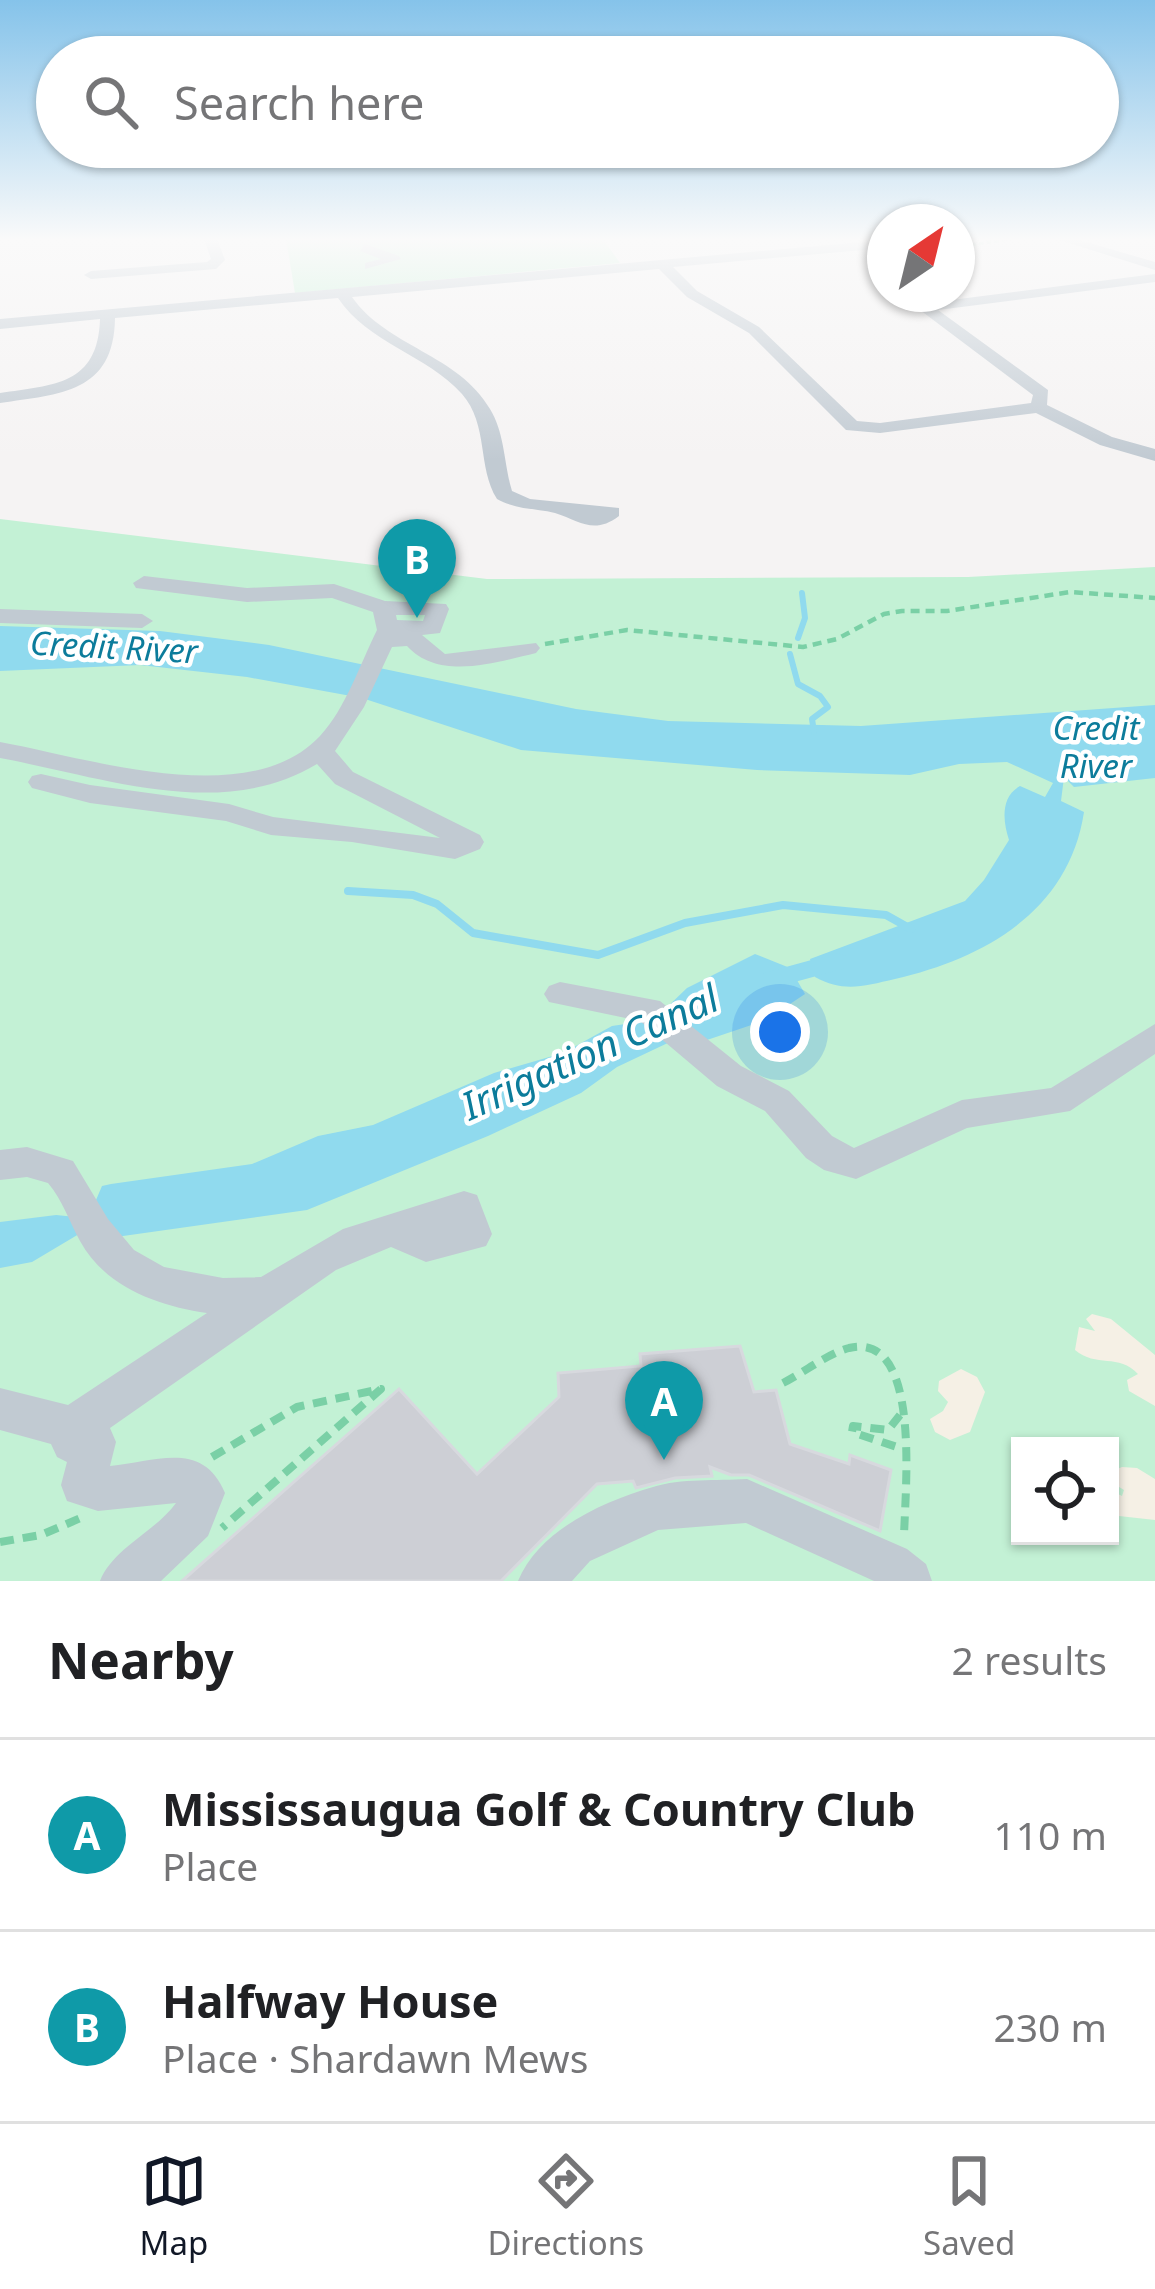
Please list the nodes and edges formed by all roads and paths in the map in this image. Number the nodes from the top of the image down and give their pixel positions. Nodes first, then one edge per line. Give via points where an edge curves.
1 (122, 313) edge
2 (353, 313) edge
3 (724, 313) edge
4 (932, 313) edge
5 (108, 314) junction
6 (0, 324) edge
7 (0, 398) edge
8 (1038, 407) junction
9 (1155, 455) edge
10 (558, 507) dead end
11 (144, 584) dead end
12 (1155, 598) edge
13 (0, 616) edge
14 (385, 619) junction
15 (142, 621) dead end
16 (430, 629) dead end
17 (528, 647) joint
18 (0, 750) edge
19 (323, 754) dead end
20 (41, 782) dead end
21 (560, 994) dead end
22 (1155, 1036) edge
23 (0, 1166) edge
24 (400, 1233) dead end
25 (264, 1295) junction
26 (784, 1383) dead end
27 (0, 1409) edge
28 (903, 1410) junction
29 (72, 1428) junction
30 (903, 1449) junction
31 (172, 1481) junction
32 (215, 1534) dead end
33 (123, 1581) edge
34 (541, 1581) edge
35 (908, 1581) edge

1 - 5 street
2 - 10 street via 453,374 478,402 490,423 501,494
3 - 8 street via 754,330 852,426
4 - 8 street via 1042,394
5 - 6 street
5 - 7 street via 100,367
8 - 9 street
11 - 14 street via 248,595 334,591
12 - 17 path via 1070,592 902,611 802,647 627,630
13 - 15 street
14 - 16 street via 438,610 432,628 393,629
14 - 17 street via 386,640 413,639 445,661
14 - 18 street via 375,657 329,743 236,786
19 - 20 street via 344,778 470,842 455,850 271,826
21 - 22 street via 657,1015 729,1076 777,1101 819,1147 856,1164 962,1114 1058,1101
23 - 25 street via 56,1170 75,1185 106,1248 130,1268 218,1297
24 - 25 street via 426,1245 472,1234 464,1207 358,1241
25 - 29 street
26 - 28 path via 837,1353 867,1348 901,1379
27 - 29 street
28 - 30 path
28 - 30 path via 888,1430 852,1432
29 - 31 street via 72,1442 94,1442 83,1485
30 - 35 path
31 - 32 path via 297,1407 381,1389
31 - 33 street via 192,1479 202,1493 199,1515
34 - 35 street via 574,1545 656,1508 747,1501 890,1565

